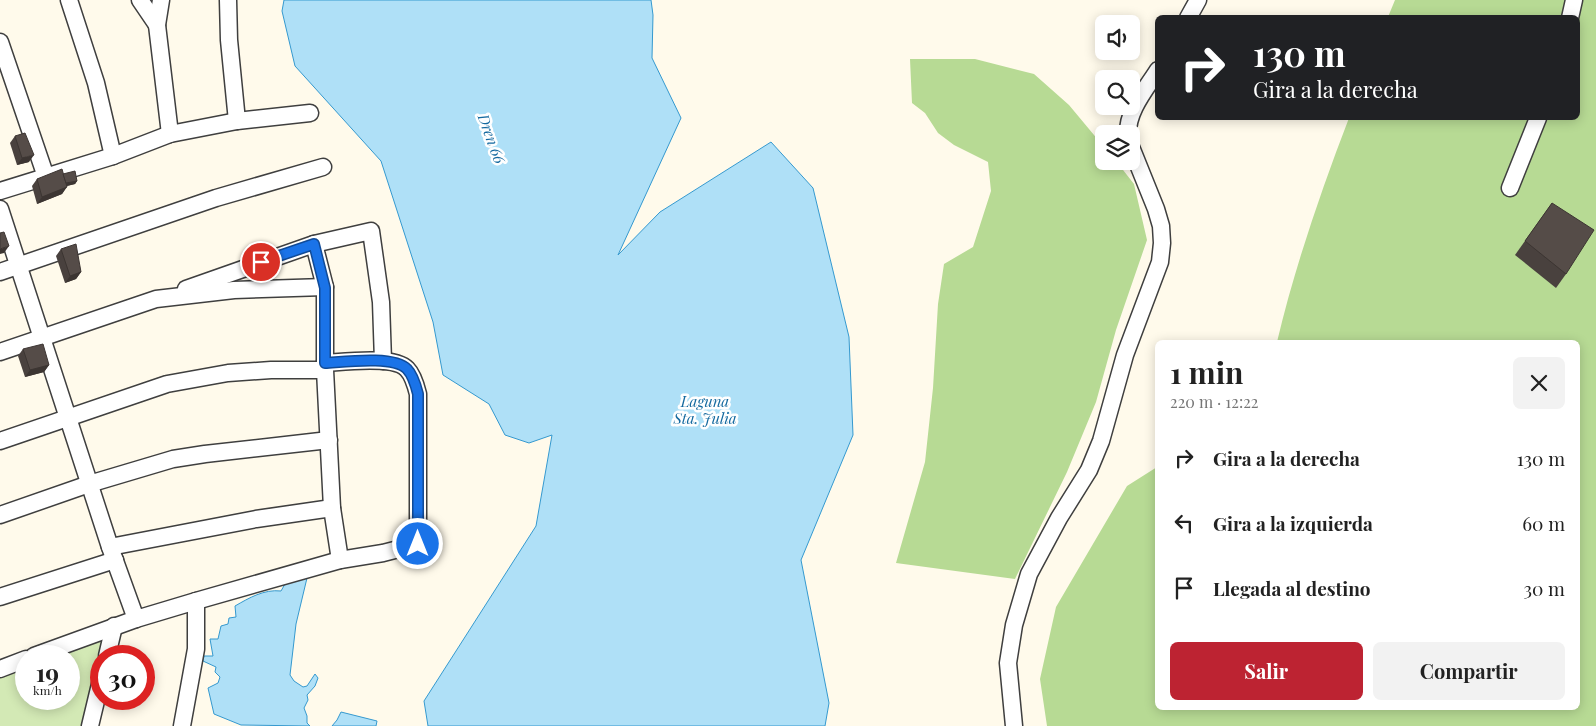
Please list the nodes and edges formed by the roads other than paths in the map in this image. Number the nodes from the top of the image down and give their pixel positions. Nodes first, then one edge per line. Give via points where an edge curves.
1 (69, 0) edge
2 (140, 0) edge
3 (161, 0) edge
4 (228, 0) edge
5 (1198, 0) edge
6 (1574, 0) edge
7 (1190, 15) edge
8 (1571, 15) edge
9 (157, 25) junction
10 (0, 42) edge
11 (1155, 75) edge
12 (310, 113) dead end
13 (1537, 120) edge
14 (237, 121) junction
15 (1128, 125) edge
16 (170, 134) junction
17 (113, 156) junction
18 (323, 167) dead end
19 (1140, 169) edge
20 (46, 177) junction
21 (1510, 188) dead end
22 (0, 191) edge
23 (0, 209) edge
24 (314, 244) junction
25 (18, 266) junction
26 (0, 272) edge
27 (325, 288) junction
28 (156, 300) junction
29 (42, 338) junction
30 (0, 352) edge
31 (383, 361) junction
32 (325, 366) junction
33 (68, 418) junction
34 (0, 440) edge
35 (329, 440) junction
36 (90, 484) junction
37 (332, 508) junction
38 (0, 515) edge
39 (112, 553) junction
40 (340, 560) junction
41 (0, 597) edge
42 (196, 601) junction
43 (136, 619) junction
44 (114, 626) junction
45 (63, 645) edge
46 (110, 645) edge
47 (15, 663) edge
48 (0, 669) edge
49 (94, 710) edge
50 (90, 726) edge
51 (182, 726) edge
52 (1014, 726) edge

1 - 17 street via 96,83
2 - 9 street
3 - 9 street
4 - 14 street
5 - 7 street
6 - 8 street
9 - 16 street
10 - 20 street
11 - 15 street
12 - 14 street
13 - 21 street
14 - 16 street
16 - 17 street
17 - 20 street
18 - 25 street via 216,198
19 - 52 street via 1161,226 1160,262 1125,355 1101,441 1089,470 1029,574 1014,625 1008,663
20 - 22 street
23 - 25 street
24 - 27 street
24 - 28 street
24 - 31 street via 371,231 381,302
25 - 26 street
25 - 29 street
27 - 28 street via 234,290
27 - 32 street
28 - 29 street
29 - 30 street
29 - 33 street
31 - 32 street
31 - 40 street via 407,368 418,394 418,544
32 - 33 street via 228,374 167,384
32 - 35 street
33 - 34 street
33 - 36 street
35 - 36 street via 205,454
35 - 37 street
36 - 38 street
36 - 39 street
37 - 39 street via 256,519
37 - 40 street
39 - 41 street
39 - 43 street
40 - 42 street
42 - 43 street
42 - 51 street via 196,649
43 - 44 street
44 - 45 street
44 - 46 street
47 - 48 street
49 - 50 street

